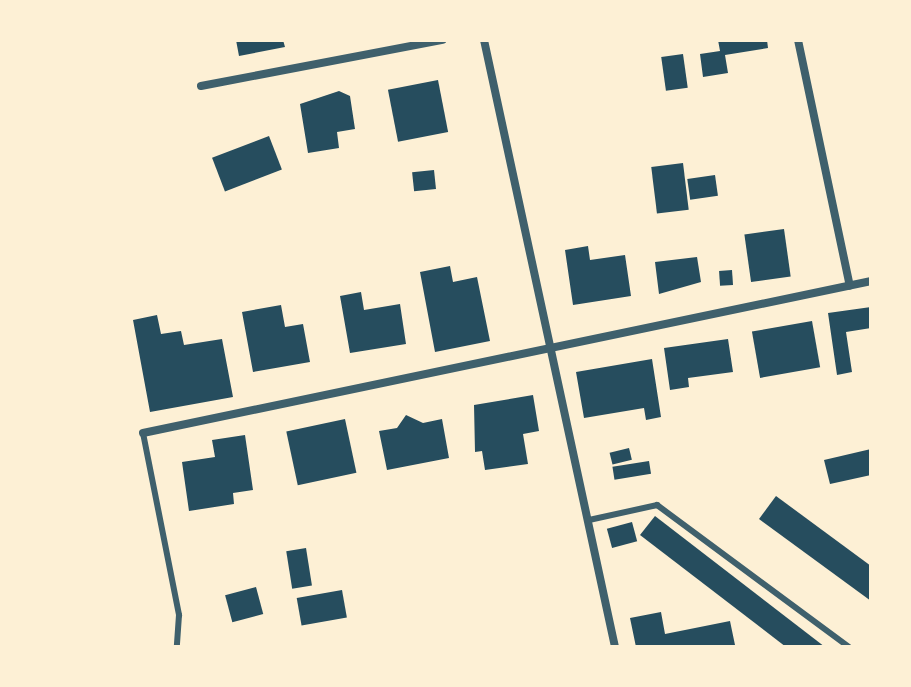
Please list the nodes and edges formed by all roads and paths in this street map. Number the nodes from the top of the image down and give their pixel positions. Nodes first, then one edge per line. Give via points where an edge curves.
1 (443, 40) edge
2 (484, 40) edge
3 (798, 40) edge
4 (201, 86) dead end
5 (871, 281) edge
6 (850, 286) junction
7 (553, 345) junction
8 (143, 433) joint
9 (589, 520) junction
10 (177, 647) edge
11 (615, 647) edge
12 (849, 647) edge

1 - 4 street
2 - 7 street
3 - 6 street
5 - 6 street
6 - 7 street via 583,345
7 - 8 street
7 - 9 street
8 - 10 lane via 179,615
9 - 11 street
9 - 12 lane via 657,505

